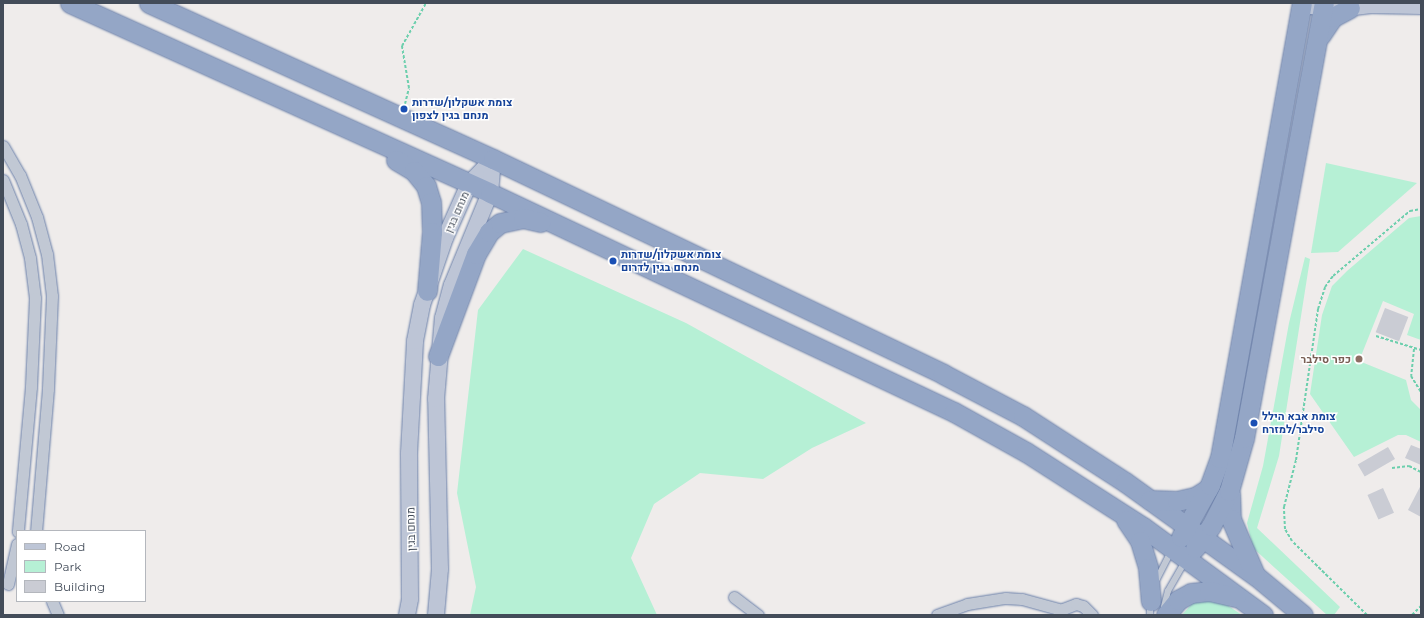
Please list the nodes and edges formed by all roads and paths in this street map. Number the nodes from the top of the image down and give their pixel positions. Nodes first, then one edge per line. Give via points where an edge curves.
1 (70, 3) edge
2 (149, 3) edge
3 (426, 3) edge
4 (1300, 4) edge
5 (1361, 5) edge
6 (1323, 6) edge
7 (1421, 6) edge
8 (1315, 49) junction
9 (398, 115) junction
10 (336, 122) junction
11 (3, 146) edge
12 (493, 159) junction
13 (3, 180) edge
14 (469, 184) junction
15 (490, 193) junction
16 (1421, 209) edge
17 (561, 227) junction
18 (427, 291) junction
19 (1376, 336) dead end
20 (1414, 349) junction
21 (1421, 350) edge
22 (438, 356) junction
23 (1420, 391) edge
24 (1392, 468) dead end
25 (1421, 472) edge
26 (1208, 489) junction
27 (1230, 491) junction
28 (1150, 500) junction
29 (1121, 513) junction
30 (1187, 526) junction
31 (18, 530) edge
32 (36, 530) edge
33 (1203, 538) junction
34 (16, 549) edge
35 (1180, 554) junction
36 (1256, 576) junction
37 (9, 584) edge
38 (734, 597) dead end
39 (1243, 599) junction
40 (52, 602) edge
41 (1421, 606) edge
42 (1150, 608) edge
43 (1060, 613) edge
44 (58, 614) edge
45 (407, 615) edge
46 (436, 615) edge
47 (758, 615) edge
48 (937, 615) edge
49 (1092, 615) edge
50 (1165, 615) edge
51 (1263, 615) edge
52 (1303, 615) edge
53 (1367, 615) edge
54 (1412, 615) edge

1 - 10 highway
2 - 9 highway
3 - 9 path via 402,46 409,88
4 - 6 main road
4 - 26 highway via 1220,458
5 - 6 main road
5 - 7 main road
5 - 8 highway via 1333,17
6 - 8 highway
8 - 27 highway via 1244,438
9 - 12 highway
10 - 14 highway
10 - 18 highway via 414,171 426,186 431,202 432,232
11 - 32 street via 20,175 37,217 52,296 49,373
12 - 14 main road, מנחם בגין
12 - 15 main road, מנחם בגין
12 - 28 highway via 950,378 1022,416 1093,460
13 - 31 street via 21,224 30,258 35,298 32,387
14 - 15 highway
14 - 18 main road, מנחם בגין via 445,238
15 - 17 highway
15 - 22 main road, מנחם בגין via 452,285 443,318
16 - 53 path via 1410,211 1333,276 1325,286 1318,309 1296,460 1284,507 1285,529 1292,541
17 - 22 highway via 523,218 500,223 488,232 476,254
17 - 29 highway via 954,412 1026,452
18 - 45 main road, מנחם בגין via 415,341 409,452 410,599
19 - 20 path
20 - 21 path
20 - 23 path via 1411,376
22 - 46 main road, מנחם בגין via 436,399 440,569
24 - 25 path via 1409,466
26 - 28 highway via 1195,497 1177,501
26 - 30 highway
27 - 33 highway
27 - 36 highway via 1231,519
28 - 30 highway
29 - 35 highway
29 - 42 highway via 1140,541 1148,568
30 - 33 highway
30 - 35 highway
33 - 35 highway
33 - 36 highway
34 - 37 street
35 - 39 highway
35 - 42 lane via 1155,583
35 - 50 lane via 1168,591
36 - 52 highway
38 - 47 street
39 - 50 highway via 1209,591 1191,592 1178,600
39 - 51 highway
40 - 44 street
41 - 54 path
43 - 48 street via 1022,599 1006,598 966,604
43 - 49 street via 1076,604 1083,606

